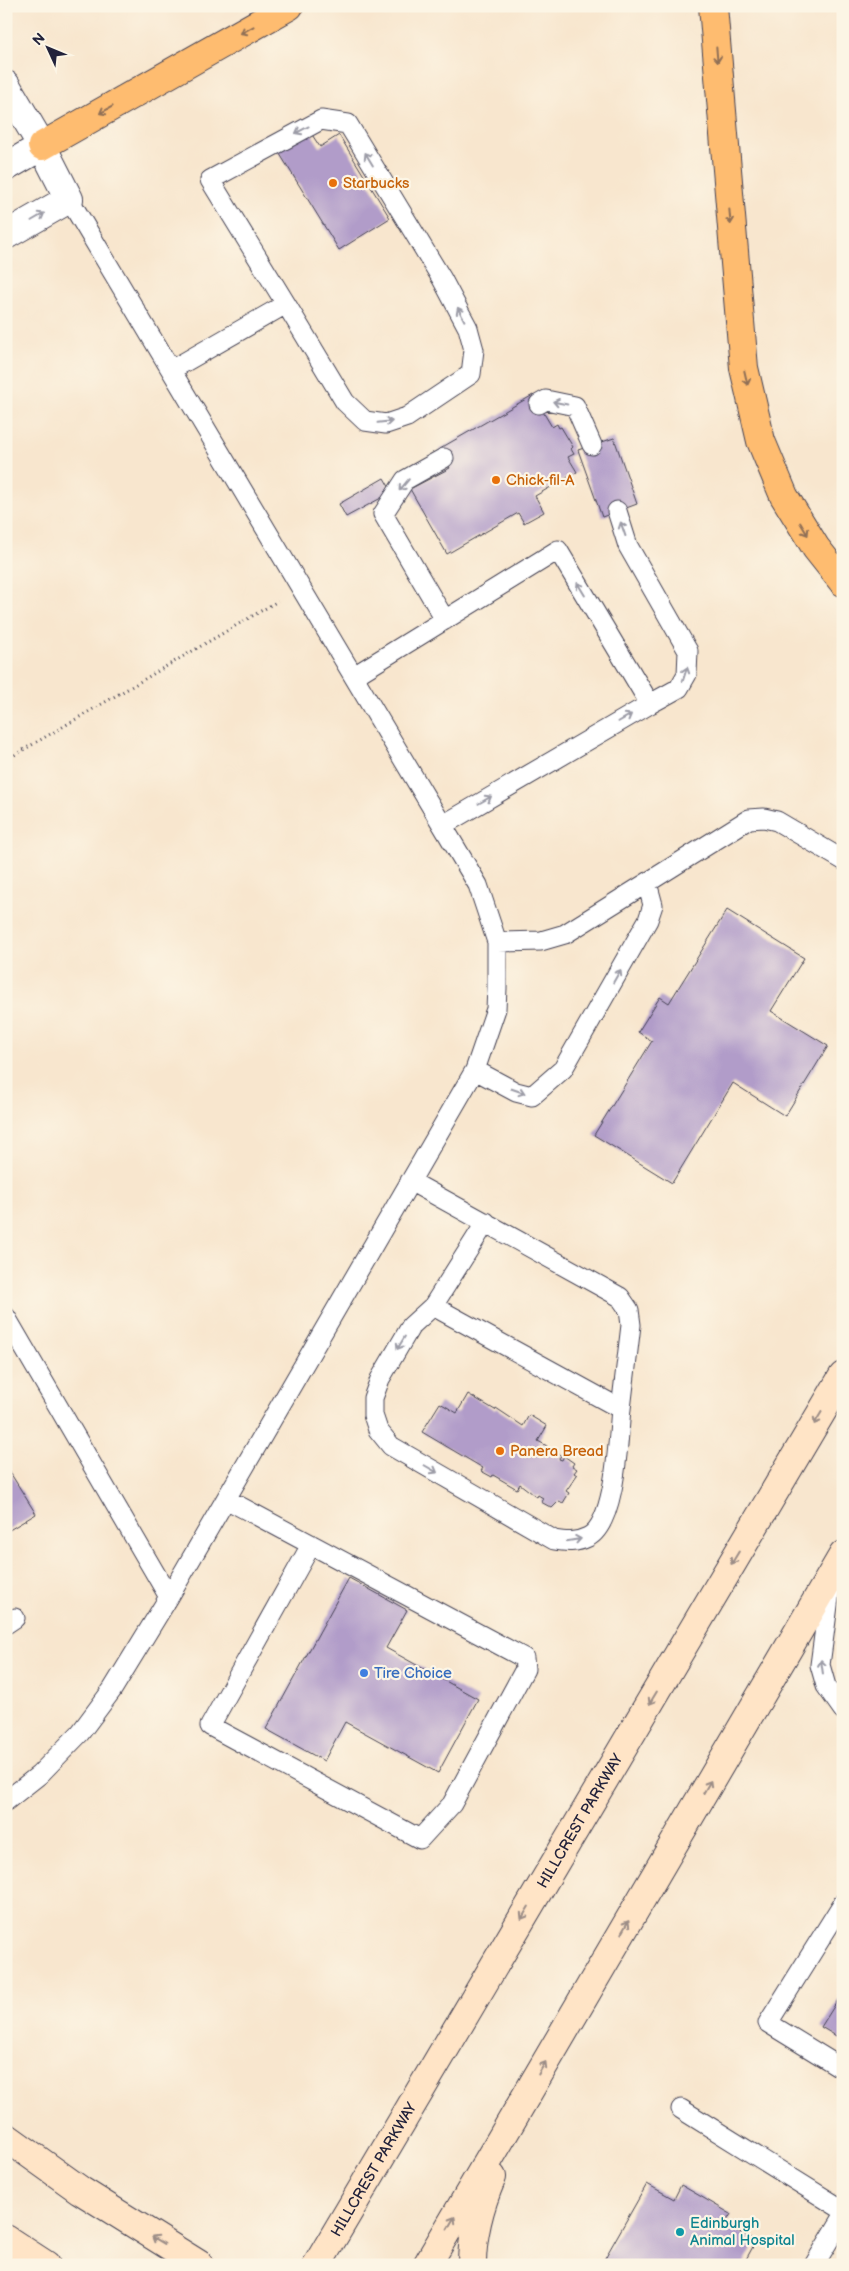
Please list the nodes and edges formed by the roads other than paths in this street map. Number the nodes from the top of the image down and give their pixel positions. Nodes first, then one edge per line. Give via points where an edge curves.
1 (289, 6) edge
2 (713, 6) edge
3 (6, 85) edge
4 (42, 146) junction
5 (6, 167) edge
6 (69, 199) junction
7 (6, 235) edge
8 (286, 304) junction
9 (171, 370) junction
10 (539, 404) dead end
11 (592, 445) dead end
12 (444, 458) dead end
13 (617, 512) dead end
14 (843, 582) edge
15 (445, 620) junction
16 (354, 676) junction
17 (650, 704) junction
18 (443, 825) junction
19 (843, 860) edge
20 (647, 883) junction
21 (497, 942) junction
22 (475, 1070) junction
23 (410, 1181) junction
24 (486, 1222) junction
25 (433, 1306) junction
26 (6, 1317) edge
27 (843, 1376) edge
28 (621, 1409) junction
29 (226, 1499) junction
30 (311, 1545) junction
31 (838, 1564) edge
32 (169, 1597) junction
33 (843, 1710) edge
34 (6, 1801) edge
35 (843, 1903) edge
36 (843, 2069) edge
37 (526, 2095) junction
38 (681, 2109) dead end
39 (6, 2137) edge
40 (843, 2210) edge
41 (843, 2217) edge
42 (6, 2239) edge
43 (46, 2265) edge
44 (200, 2265) edge
45 (318, 2265) edge
46 (426, 2265) edge
47 (472, 2265) edge
48 (814, 2265) edge

1 -> 4 highway
2 -> 14 highway via 744,368 761,441 784,496 816,548
3 - 4 street
4 - 5 street
4 - 6 street
7 -> 6 street
6 - 9 lane
8 -> 8 lane via 345,402 366,421 386,424 407,417 471,374 474,350 468,328 428,254 348,124 322,120 210,180
8 - 9 lane
9 - 16 lane
11 -> 10 lane via 575,406 546,400
12 -> 15 lane via 406,480 383,514
17 -> 13 lane via 679,688 687,674 688,651 628,546
15 - 16 lane
17 -> 15 lane via 558,550
16 - 18 lane
18 -> 17 lane
18 - 21 lane via 478,885
19 - 20 lane via 777,821 749,819
20 - 21 lane via 565,934 541,941
22 -> 20 lane via 516,1092 532,1096 563,1069 648,920 654,905
21 - 22 lane via 496,1009
22 - 23 lane
23 - 24 lane
23 - 29 lane
24 - 25 lane
24 - 28 lane via 620,1297 629,1310 631,1325
25 - 28 lane
25 -> 28 lane via 411,1326 380,1379 373,1398 373,1415 378,1430 391,1446 554,1540 571,1543 589,1537 601,1524 610,1504
26 - 32 lane
27 -> 45 main road, HILLCREST PARKWAY
29 - 30 lane
29 - 32 lane
30 - 30 lane via 524,1658 525,1669 452,1804 420,1838 210,1726
33 -> 31 lane via 826,1686 820,1665
37 -> 31 main road
32 - 34 lane via 112,1690 80,1733 39,1775
35 - 36 lane via 768,2023
46 -> 37 main road
37 - 47 main road via 482,2201 472,2245
38 - 40 lane
44 -> 39 main road via 80,2190
41 - 48 lane
42 - 43 main road

